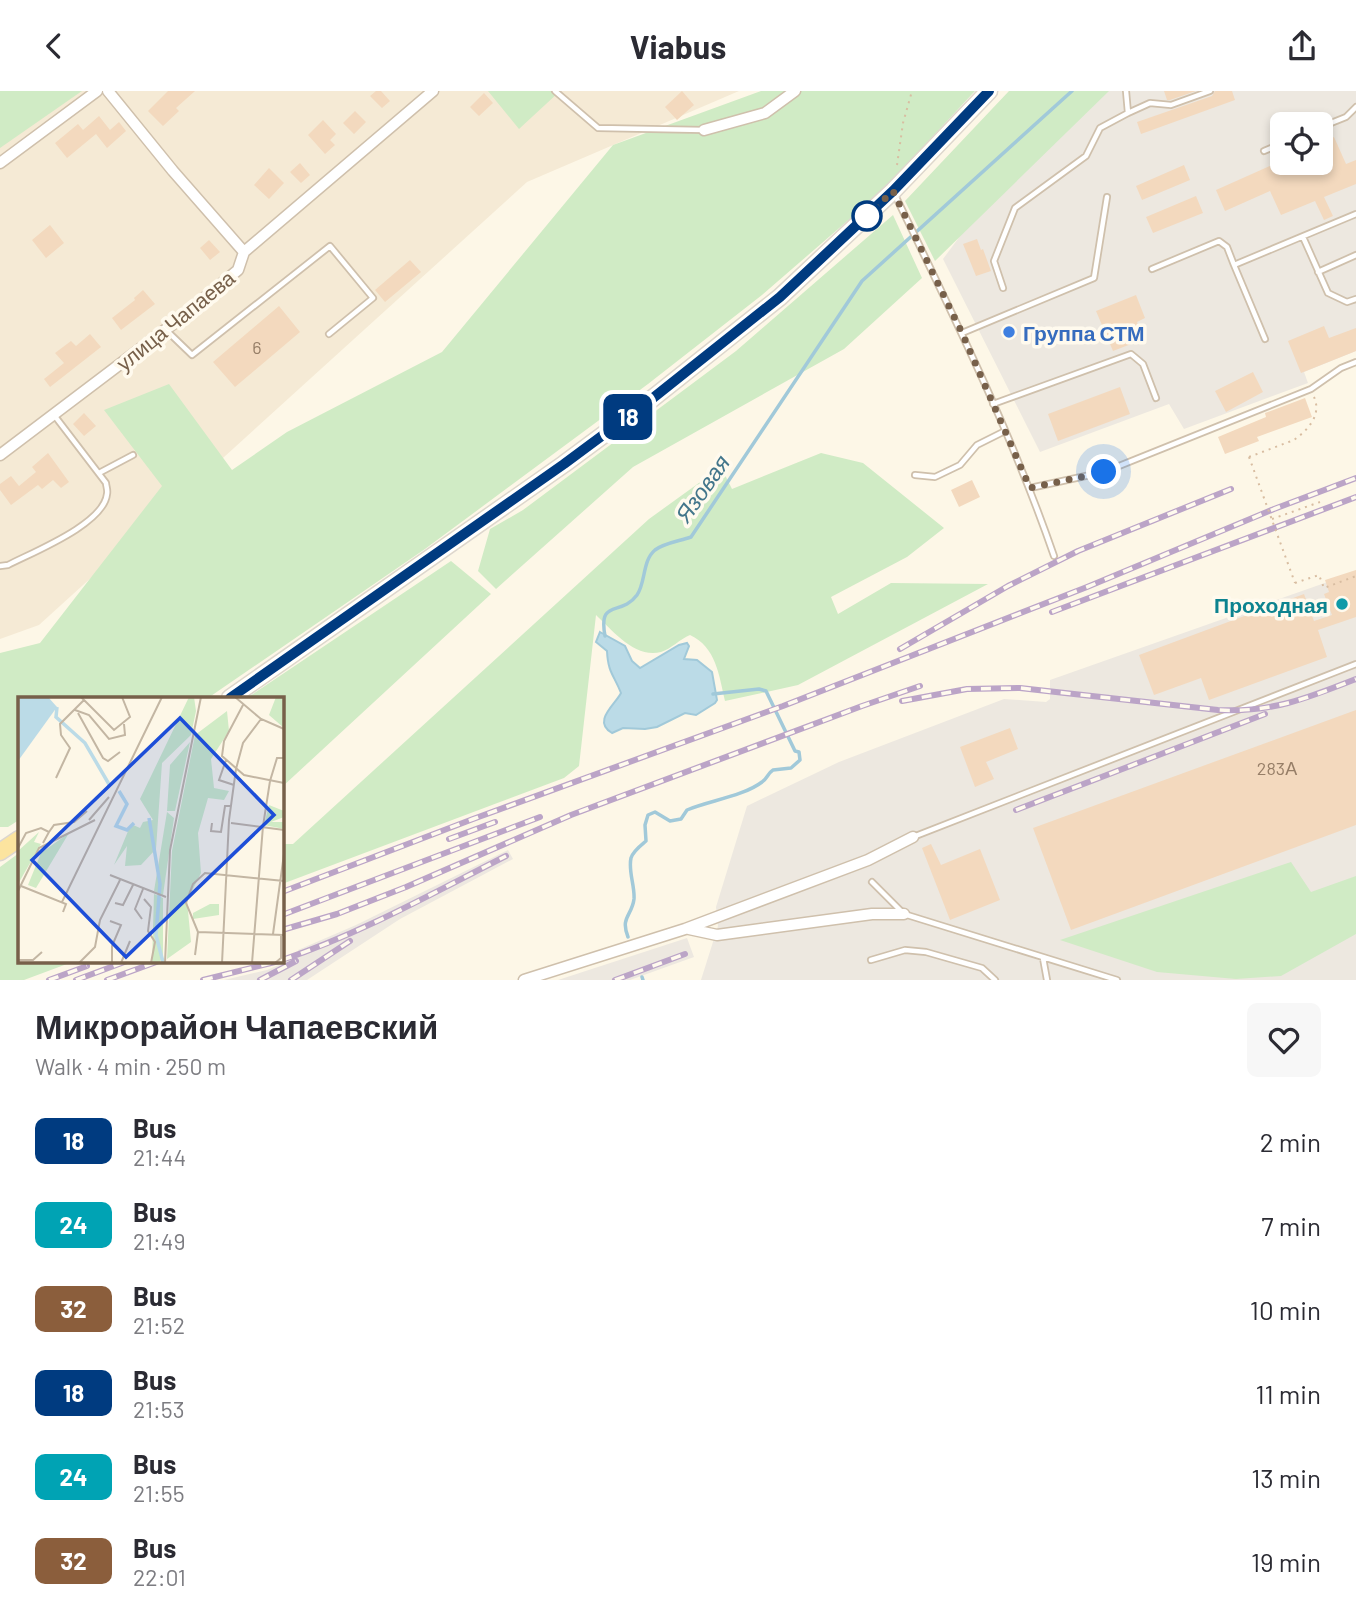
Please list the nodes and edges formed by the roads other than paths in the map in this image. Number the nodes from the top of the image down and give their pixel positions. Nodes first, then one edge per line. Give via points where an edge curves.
1 (97, 91) edge
2 (108, 91) edge
3 (433, 91) edge
4 (555, 91) edge
5 (794, 91) edge
6 (989, 91) edge
7 (1126, 91) edge
8 (1210, 91) edge
9 (1356, 107) edge
10 (1128, 113) junction
11 (1333, 122) edge
12 (704, 130) joint
13 (1270, 148) edge
14 (1264, 151) dead end
15 (0, 163) edge
16 (893, 191) junction
17 (1107, 197) dead end
18 (1356, 214) edge
19 (1303, 237) junction
20 (244, 252) junction
21 (1356, 255) edge
22 (1234, 265) junction
23 (1152, 269) dead end
24 (1318, 272) junction
25 (1003, 288) dead end
26 (1356, 299) edge
27 (166, 330) junction
28 (962, 333) junction
29 (329, 334) dead end
30 (1265, 339) dead end
31 (1356, 362) edge
32 (1156, 398) dead end
33 (993, 404) junction
34 (54, 415) junction
35 (1005, 431) junction
36 (0, 455) edge
37 (133, 455) dead end
38 (99, 473) junction
39 (915, 475) dead end
40 (1030, 488) junction
41 (1054, 555) dead end
42 (0, 566) edge
43 (1356, 664) edge
44 (231, 697) edge
45 (913, 837) joint
46 (18, 840) edge
47 (0, 852) edge
48 (872, 882) dead end
49 (904, 913) junction
50 (685, 929) junction
51 (1042, 958) junction
52 (871, 960) dead end
53 (524, 980) edge
54 (995, 980) edge
55 (1047, 980) edge
56 (1118, 980) edge

1 - 15 street
2 - 20 street
3 - 20 street, улица Чапаева
4 - 12 lane via 598,128
5 - 12 street via 765,113
6 - 16 main road
7 - 10 lane
8 - 10 lane via 1171,105 1150,103
9 - 11 lane
10 - 25 lane via 1100,128 1079,163 1015,208 994,261
13 - 14 lane
16 - 28 lane
16 - 44 main road via 780,297 653,398
17 - 28 lane via 1094,278
18 - 19 lane
19 - 22 lane
19 - 24 lane
20 - 27 street, улица Чапаева via 238,270
21 - 24 lane
22 - 23 lane via 1227,247 1219,241
22 - 30 lane
24 - 26 lane via 1332,297 1347,302
27 - 29 lane via 192,355 330,246 373,299
27 - 34 street, улица Чапаева
28 - 33 lane
31 - 40 lane via 1311,389 1104,472
32 - 33 lane via 1143,364 1131,353
33 - 35 lane
34 - 36 street, улица Чапаева
34 - 38 lane
35 - 39 lane via 977,445 960,465 935,477
35 - 40 lane
37 - 38 lane
38 - 42 lane via 107,494 89,521
40 - 41 lane
43 - 45 lane
45 - 50 street via 868,860
46 - 47 main road
48 - 49 lane
49 - 50 street via 718,935
49 - 51 lane
50 - 53 street
51 - 55 lane
51 - 56 lane
52 - 54 lane via 905,950 926,952 982,968

